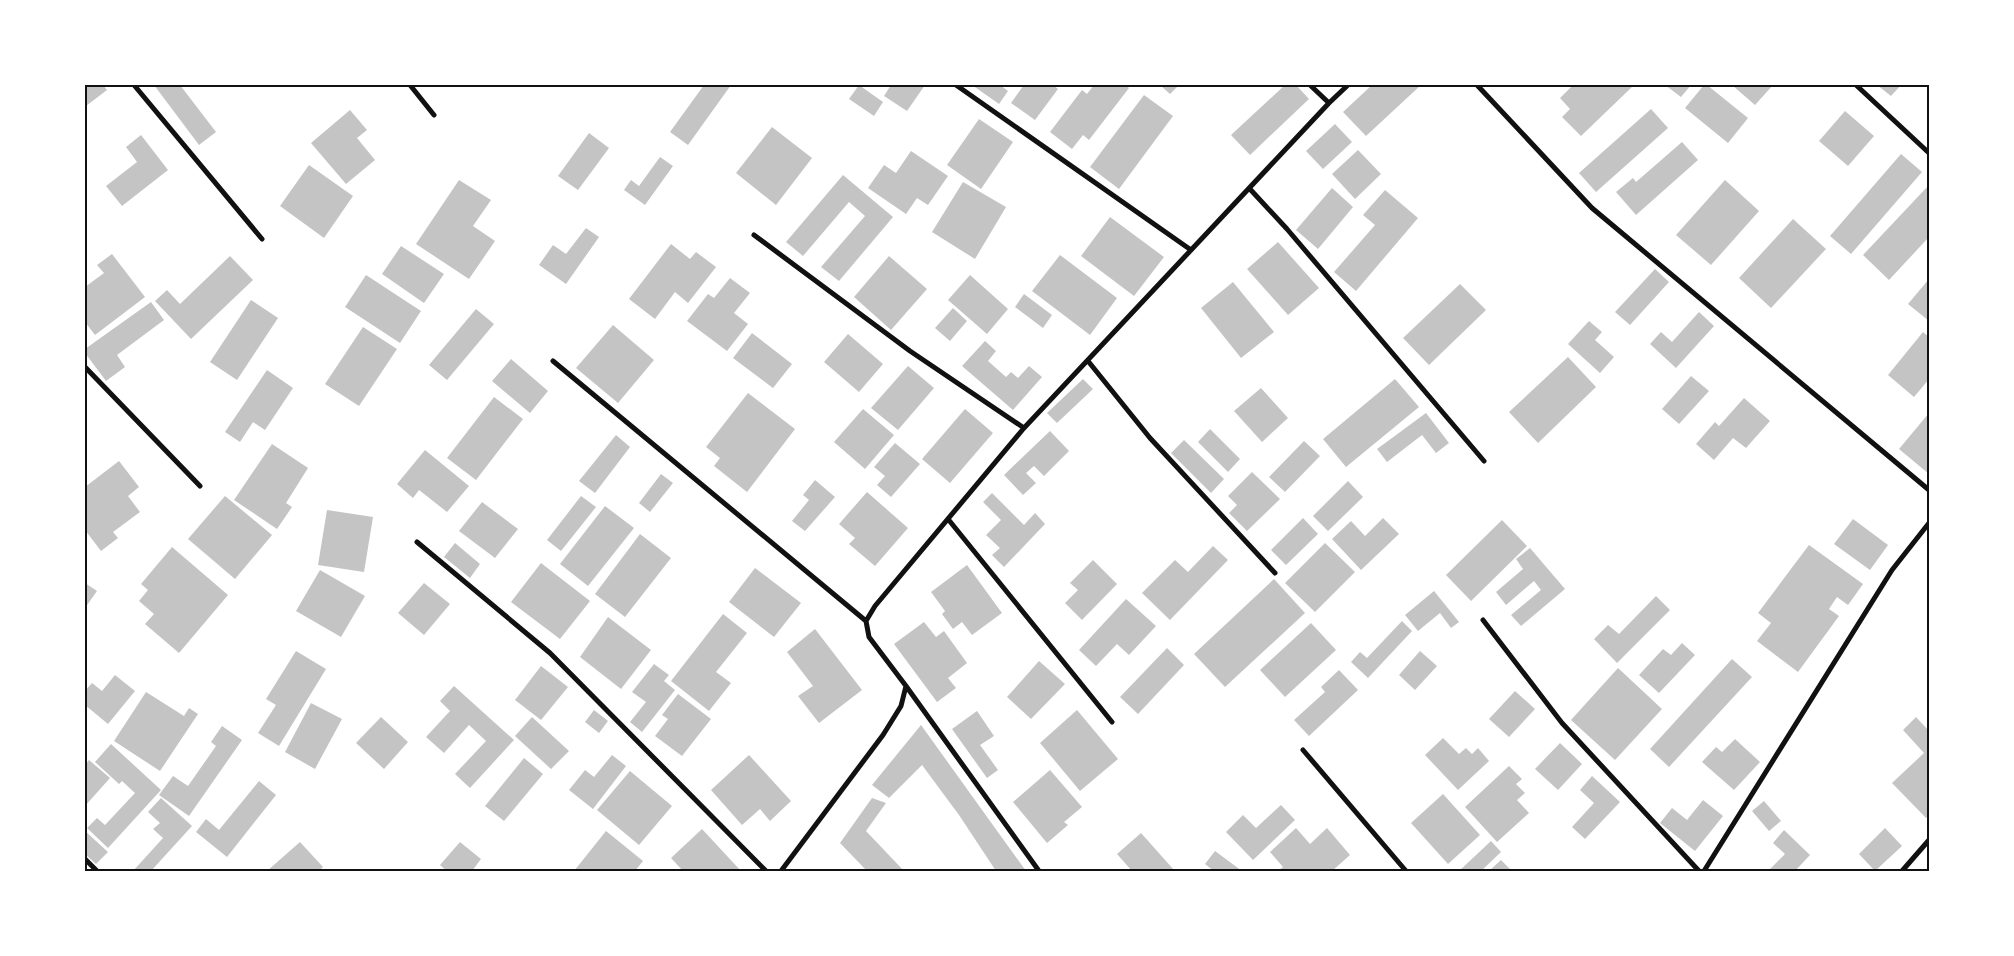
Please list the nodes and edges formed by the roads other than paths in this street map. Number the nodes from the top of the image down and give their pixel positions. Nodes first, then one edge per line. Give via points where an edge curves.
1 (134, 85) edge
2 (410, 85) edge
3 (956, 85) edge
4 (1310, 85) edge
5 (1348, 85) edge
6 (1477, 85) edge
7 (1856, 85) edge
8 (1329, 103) junction
9 (434, 115) dead end
10 (1929, 153) edge
11 (1249, 188) junction
12 (754, 235) dead end
13 (262, 239) dead end
14 (1191, 250) junction
15 (553, 361) dead end
16 (1088, 361) junction
17 (85, 367) edge
18 (1024, 428) junction
19 (1484, 461) dead end
20 (200, 486) dead end
21 (1929, 490) edge
22 (948, 519) junction
23 (1929, 523) edge
24 (417, 542) dead end
25 (1275, 573) dead end
26 (1484, 620) dead end
27 (866, 621) junction
28 (906, 686) junction
29 (1112, 722) dead end
30 (1303, 750) dead end
31 (1929, 840) edge
32 (85, 859) edge
33 (97, 871) edge
34 (766, 871) edge
35 (781, 871) edge
36 (1039, 871) edge
37 (1406, 871) edge
38 (1699, 871) edge
39 (1704, 871) edge
40 (1902, 871) edge

1 - 13 street
2 - 9 street
3 - 14 street
4 - 8 street
5 - 8 street
6 - 21 street via 1592,208
7 - 10 street
8 - 11 street
11 - 14 street
11 - 19 street
12 - 18 street via 910,351
14 - 16 street
15 - 27 street
16 - 18 street
16 - 25 street via 1150,438
17 - 20 street
18 - 22 street
22 - 27 street
22 - 29 street
23 - 39 street via 1892,570
24 - 34 street via 550,653
26 - 38 street via 1562,723
27 - 28 street via 868,637
28 - 35 street via 901,706 883,735
28 - 36 street
30 - 37 street
31 - 40 street
32 - 33 street

